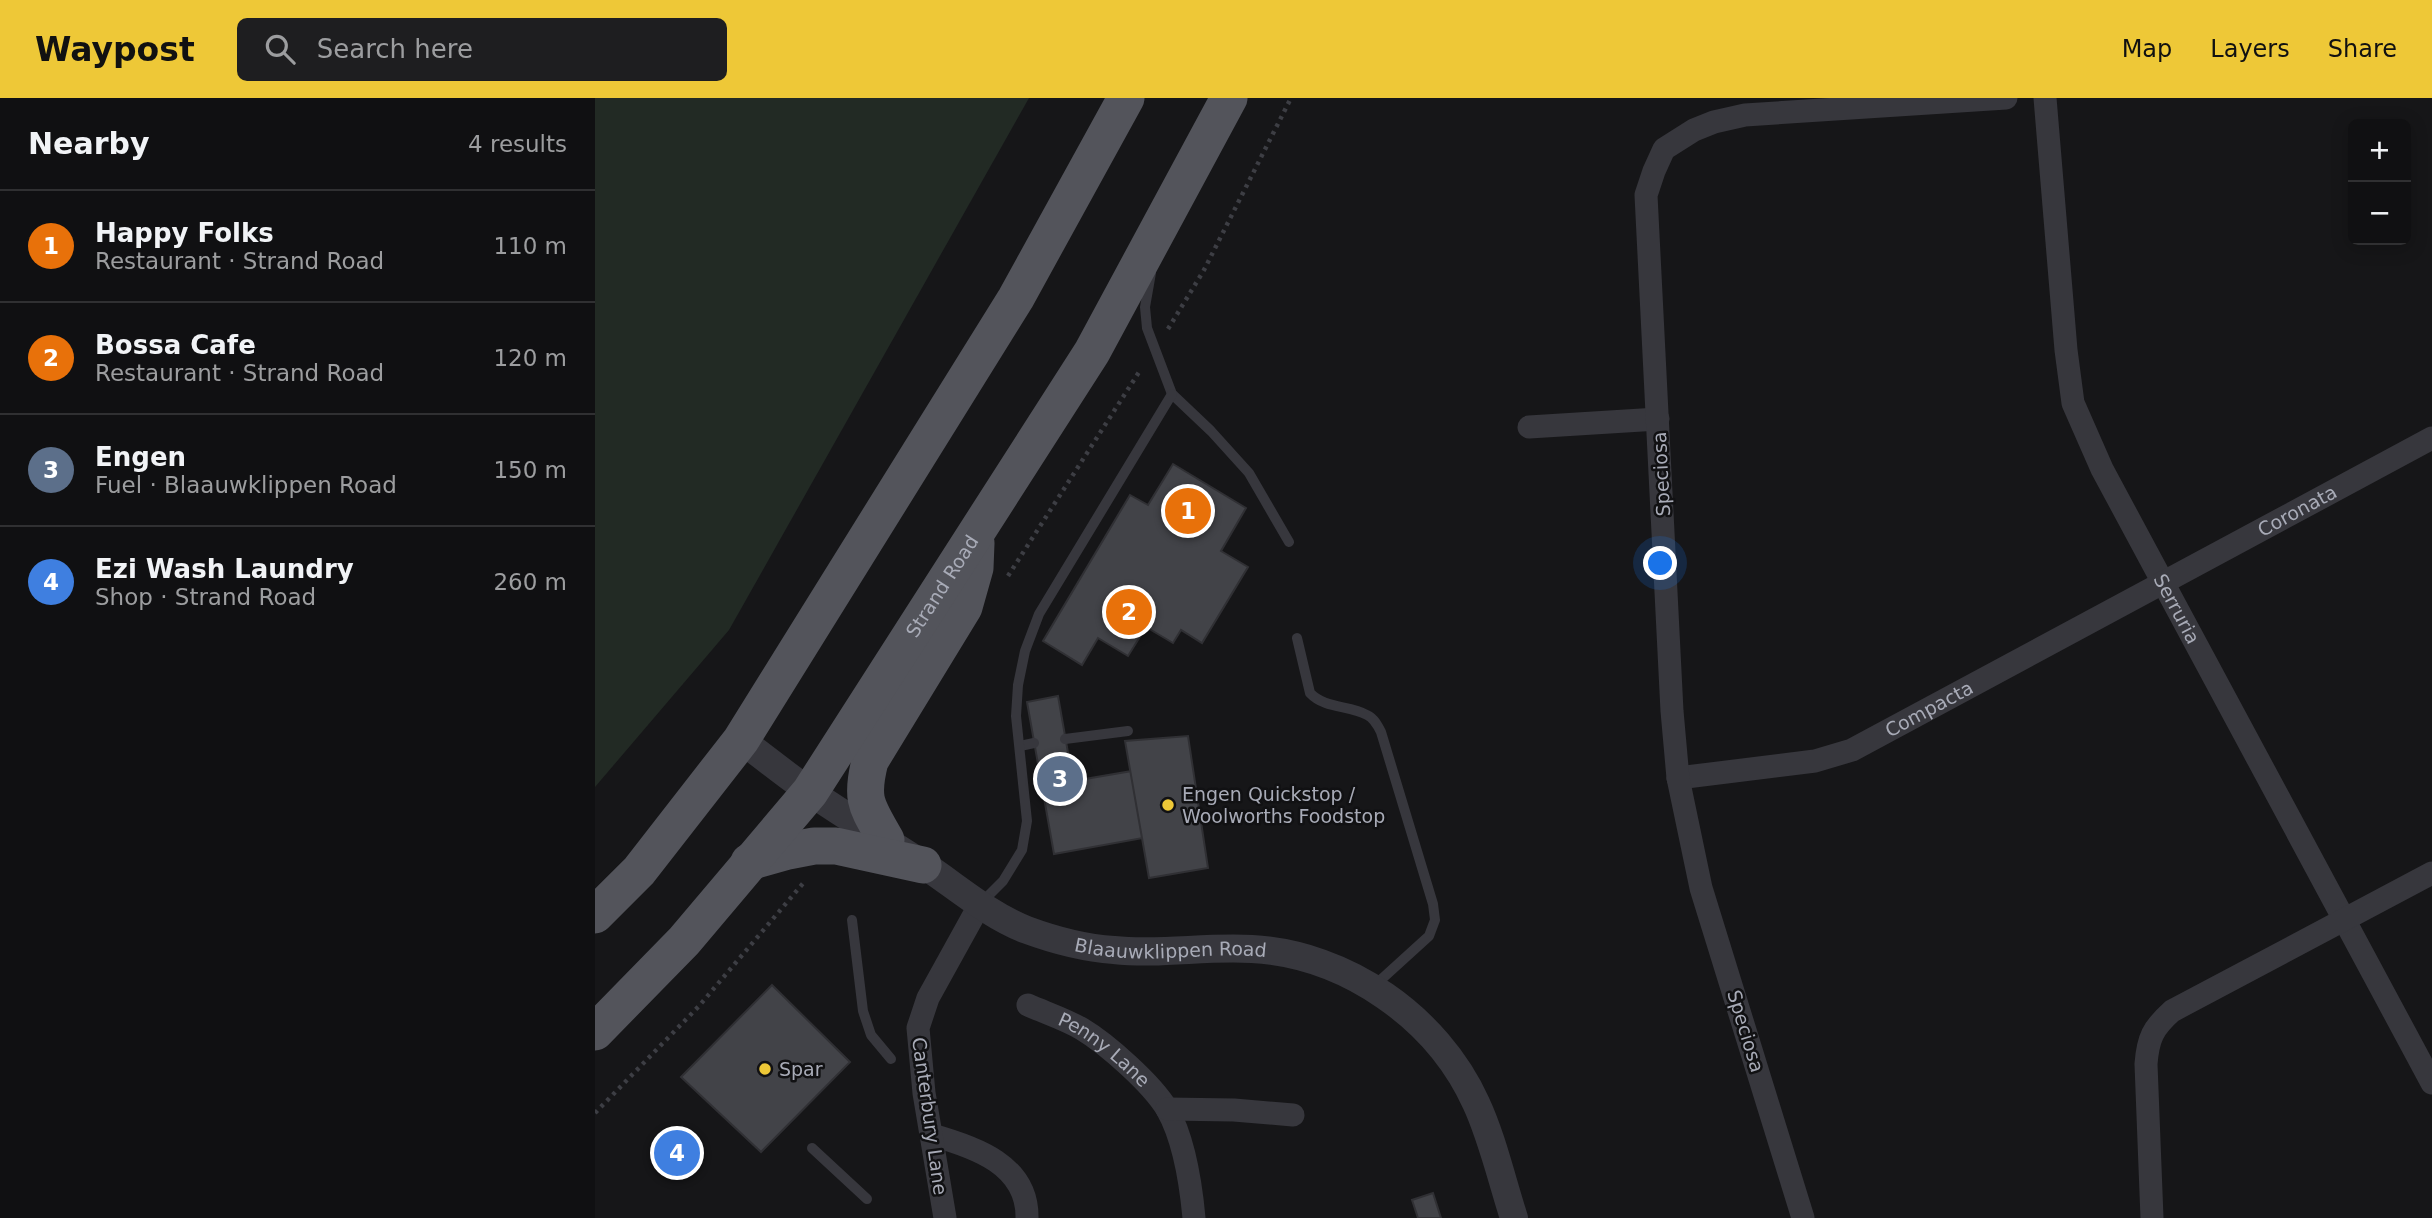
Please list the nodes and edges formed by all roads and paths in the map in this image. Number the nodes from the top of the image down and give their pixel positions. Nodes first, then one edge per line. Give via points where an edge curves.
1 (1126, 98) edge
2 (1229, 98) edge
3 (1291, 98) edge
4 (2006, 98) edge
5 (2045, 98) edge
6 (1743, 106) edge
7 (1165, 216) junction
8 (1162, 339) dead end
9 (1146, 363) dead end
10 (1172, 394) junction
11 (1658, 419) junction
12 (1529, 428) dead end
13 (2432, 438) edge
14 (977, 532) junction
15 (1289, 542) dead end
16 (1008, 576) dead end
17 (2162, 582) junction
18 (1297, 638) dead end
19 (1129, 731) dead end
20 (1065, 738) dead end
21 (741, 740) junction
22 (1034, 743) dead end
23 (1020, 746) junction
24 (1678, 778) junction
25 (810, 792) junction
26 (886, 840) junction
27 (836, 846) junction
28 (749, 862) junction
29 (923, 865) junction
30 (2432, 873) edge
31 (980, 904) junction
32 (595, 915) edge
33 (852, 920) dead end
34 (2345, 921) junction
35 (1372, 988) junction
36 (1028, 1005) dead end
37 (595, 1032) edge
38 (891, 1059) dead end
39 (2432, 1083) edge
40 (1167, 1109) junction
41 (595, 1113) edge
42 (1293, 1115) dead end
43 (932, 1135) junction
44 (812, 1148) dead end
45 (867, 1199) dead end
46 (945, 1218) edge
47 (1027, 1218) edge
48 (1194, 1218) edge
49 (1514, 1218) edge
50 (1803, 1218) edge
51 (2152, 1218) edge

1 - 21 main road via 1016,298
2 - 7 main road, Strand Road
3 - 8 path via 1204,270
4 - 6 street, Speciosa
5 - 17 street, Serruria via 2073,403
6 - 11 street, Speciosa via 1664,149 1646,195
7 - 10 lane via 1145,307 1147,328
7 - 14 main road, Strand Road via 1092,352
9 - 16 path
10 - 15 lane via 1249,473
10 - 23 lane via 1039,614 1018,685
11 - 12 street
11 - 24 street, Speciosa
13 - 17 street, Coronata
14 - 25 main road, Strand Road
14 - 26 main road via 975,568 964,607 870,761 865,803
17 - 24 street, Compacta via 1852,750 1815,761
17 - 34 street, Serruria
18 - 35 lane via 1310,693 1325,703 1367,714 1381,732 1433,904 1435,920 1429,936
19 - 20 lane
21 - 25 street, Blaauwklippen Road
21 - 32 main road via 639,871
22 - 23 lane
23 - 31 lane via 1027,821 1022,850 1003,881
24 - 50 street, Speciosa via 1701,888
25 - 26 street, Blaauwklippen Road
25 - 28 main road, Strand Road
26 - 29 street, Blaauwklippen Road
27 - 28 main road via 788,850
27 - 29 main road
27 - 41 path via 699,1006
28 - 37 main road, Strand Road via 684,940
29 - 31 street, Blaauwklippen Road
30 - 34 street
31 - 35 street, Blaauwklippen Road via 1025,929 1066,942 1115,951 1253,949 1296,955
31 - 43 street, Canterbury Lane via 928,998 918,1028
33 - 38 lane via 863,1012 871,1035
34 - 39 street, Serruria
34 - 51 street via 2172,1011 2159,1023 2147,1042 2146,1064
35 - 49 street, Blaauwklippen Road via 1414,1017 1461,1073 1477,1104
36 - 40 street, Penny Lane via 1082,1029 1136,1072
40 - 42 street
40 - 48 street, Penny Lane via 1191,1184
43 - 46 street, Canterbury Lane
43 - 47 street via 984,1153 1010,1171 1023,1190
44 - 45 lane

